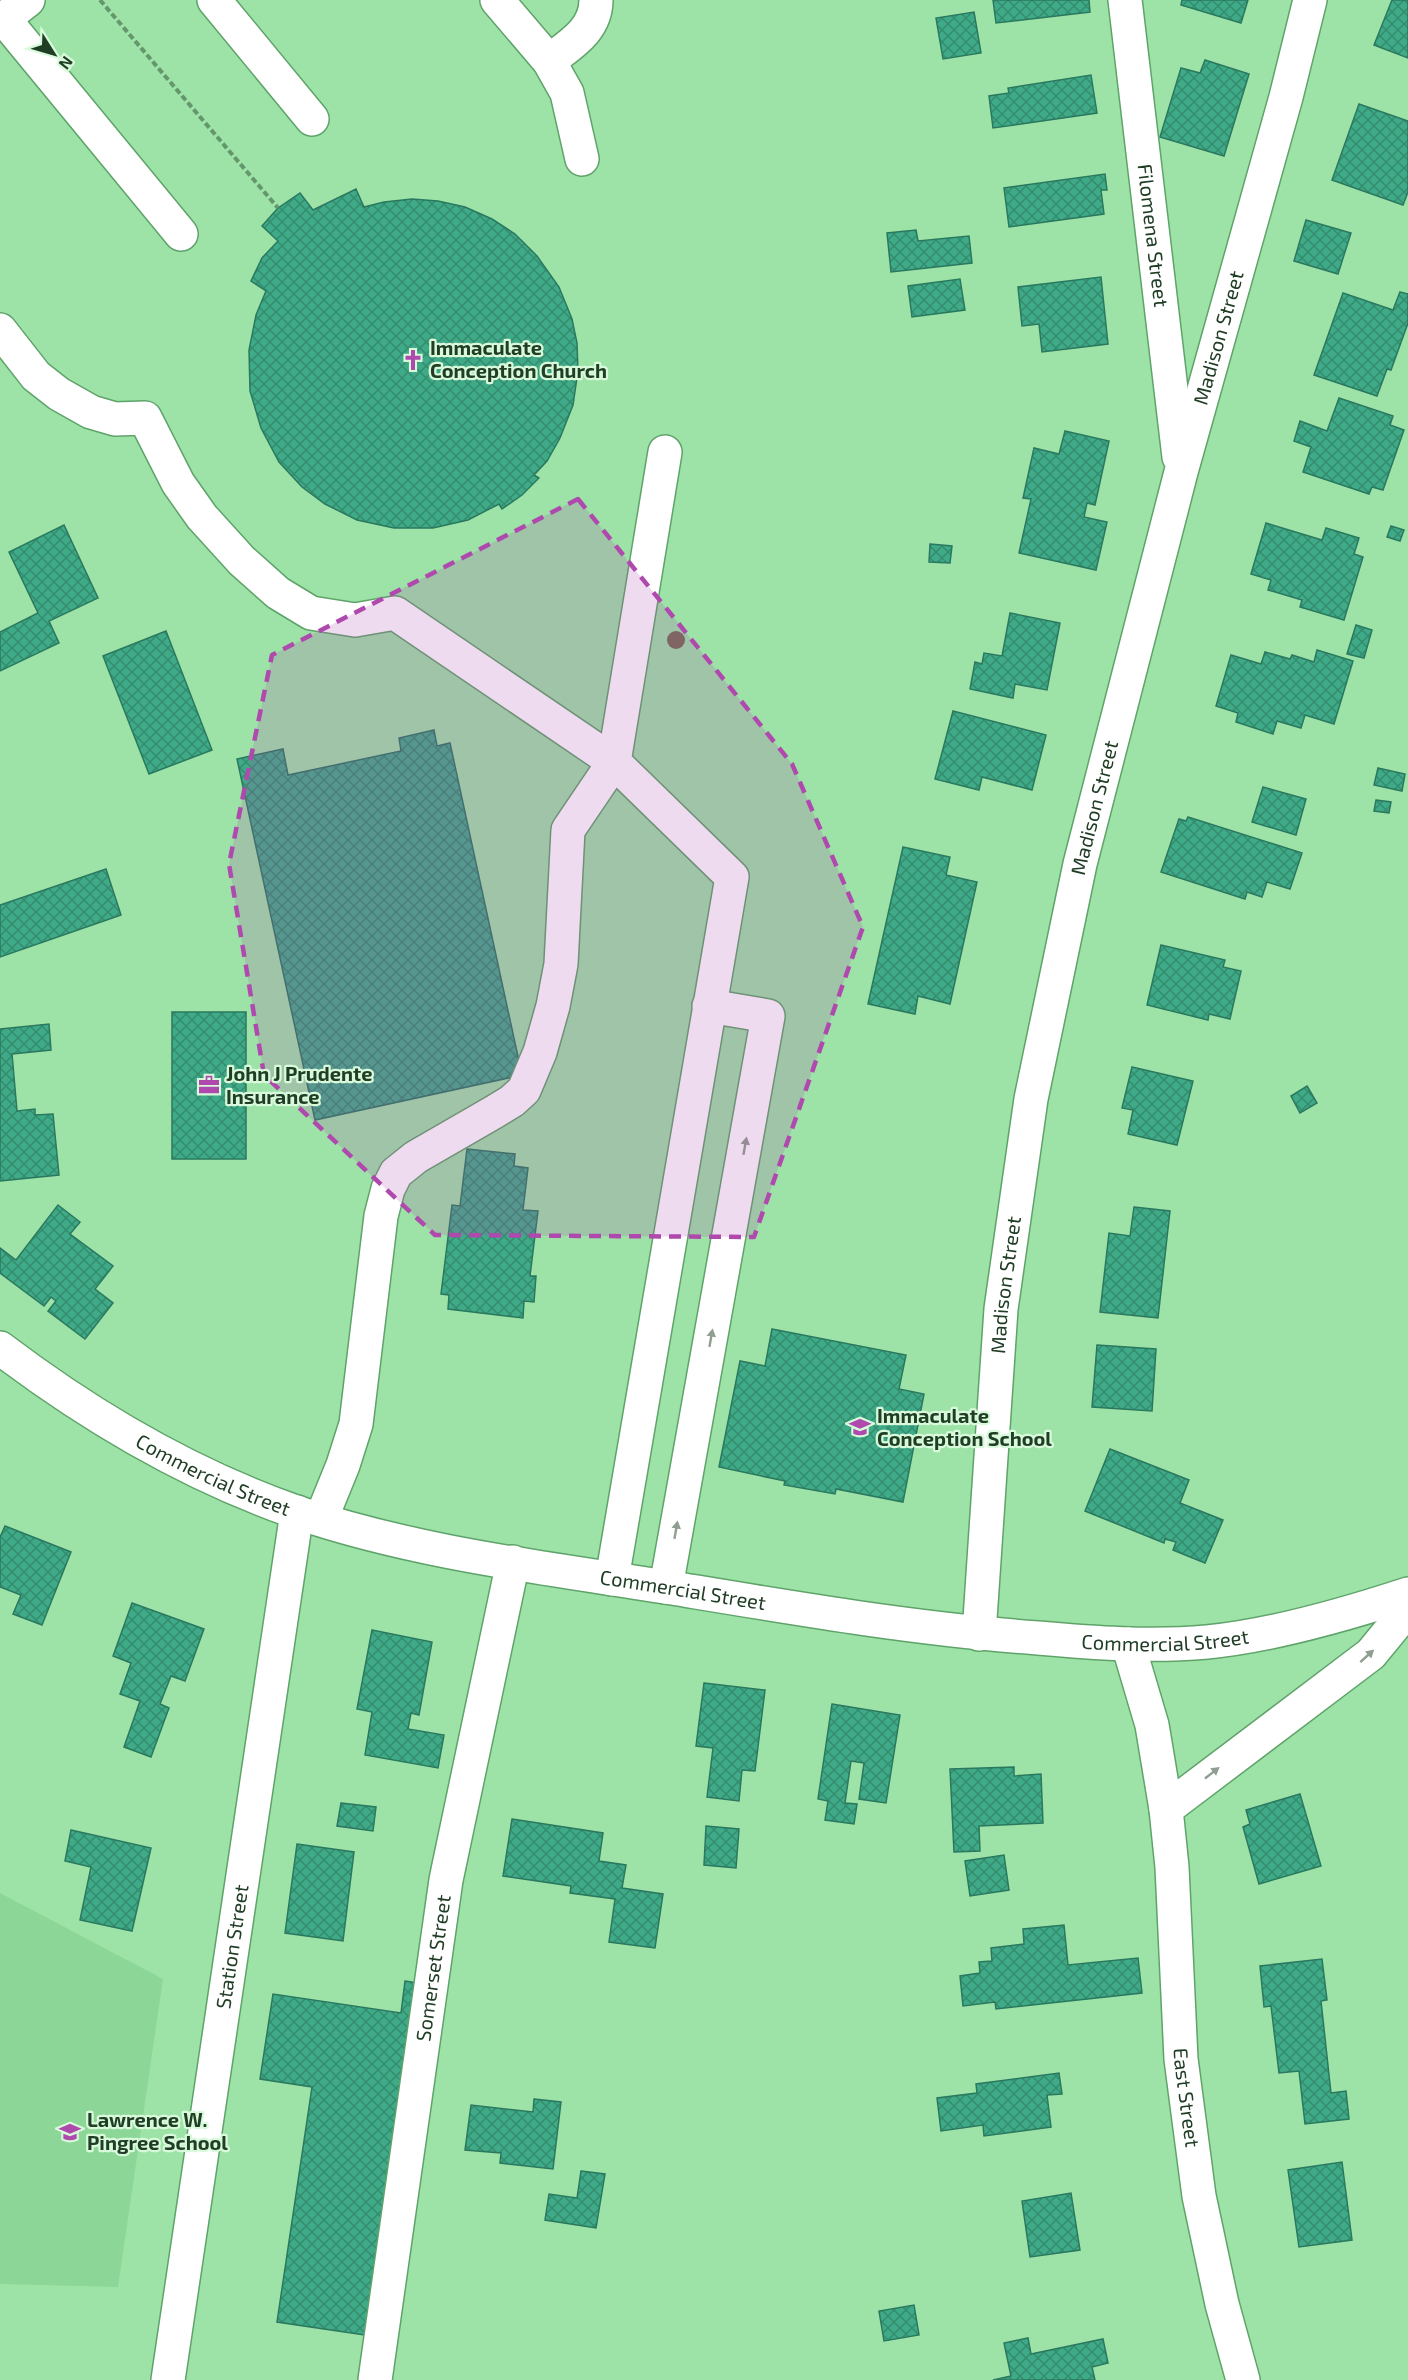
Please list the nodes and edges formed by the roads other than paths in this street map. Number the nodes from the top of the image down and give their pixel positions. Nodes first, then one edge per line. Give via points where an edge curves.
1 (214, 0) edge
2 (497, 0) edge
3 (596, 0) edge
4 (1125, 0) edge
5 (1310, 0) edge
6 (11, 14) edge
7 (549, 61) junction
8 (312, 119) dead end
9 (582, 159) dead end
10 (181, 234) dead end
11 (0, 330) edge
12 (664, 452) dead end
13 (1181, 472) junction
14 (614, 762) junction
15 (709, 1006) junction
16 (0, 1348) edge
17 (309, 1516) junction
18 (513, 1562) junction
19 (612, 1579) junction
20 (666, 1587) junction
21 (1408, 1594) edge
22 (1408, 1609) edge
23 (979, 1634) junction
24 (1128, 1644) junction
25 (1166, 1809) junction
26 (168, 2380) edge
27 (375, 2380) edge
28 (1243, 2380) edge

1 - 8 street
2 - 7 street
3 - 7 street via 596,12 586,32
4 - 13 street, Filomena Street
5 - 13 street, Madison Street
6 - 10 street
7 - 9 street via 567,93
11 - 14 street via 36,376 58,394 91,412 115,419 145,418 178,483 202,517 278,594 311,613 355,620 395,613
12 - 14 street
13 - 23 street, Madison Street via 1080,864 1030,1099 1001,1309
14 - 15 street via 732,877
14 - 17 street, Station Street via 568,830 561,964 540,1052 524,1090 416,1157 396,1173 388,1188 381,1216 356,1424 343,1465
15 - 19 street
20 -> 15 street via 768,1016
16 - 17 street, Commercial Street via 101,1419 158,1453 210,1478
17 - 18 street, Commercial Street via 411,1544
17 - 26 street, Station Street
18 - 19 street, Commercial Street
18 - 27 street, Somerset Street via 446,1880
19 - 20 street, Commercial Street
20 - 23 street, Commercial Street
21 - 24 street, Commercial Street via 1364,1609 1223,1640
25 -> 22 street via 1371,1654
23 - 24 street, Commercial Street
24 - 25 street, East Street via 1152,1725
25 - 28 street, East Street via 1180,2060 1199,2196

